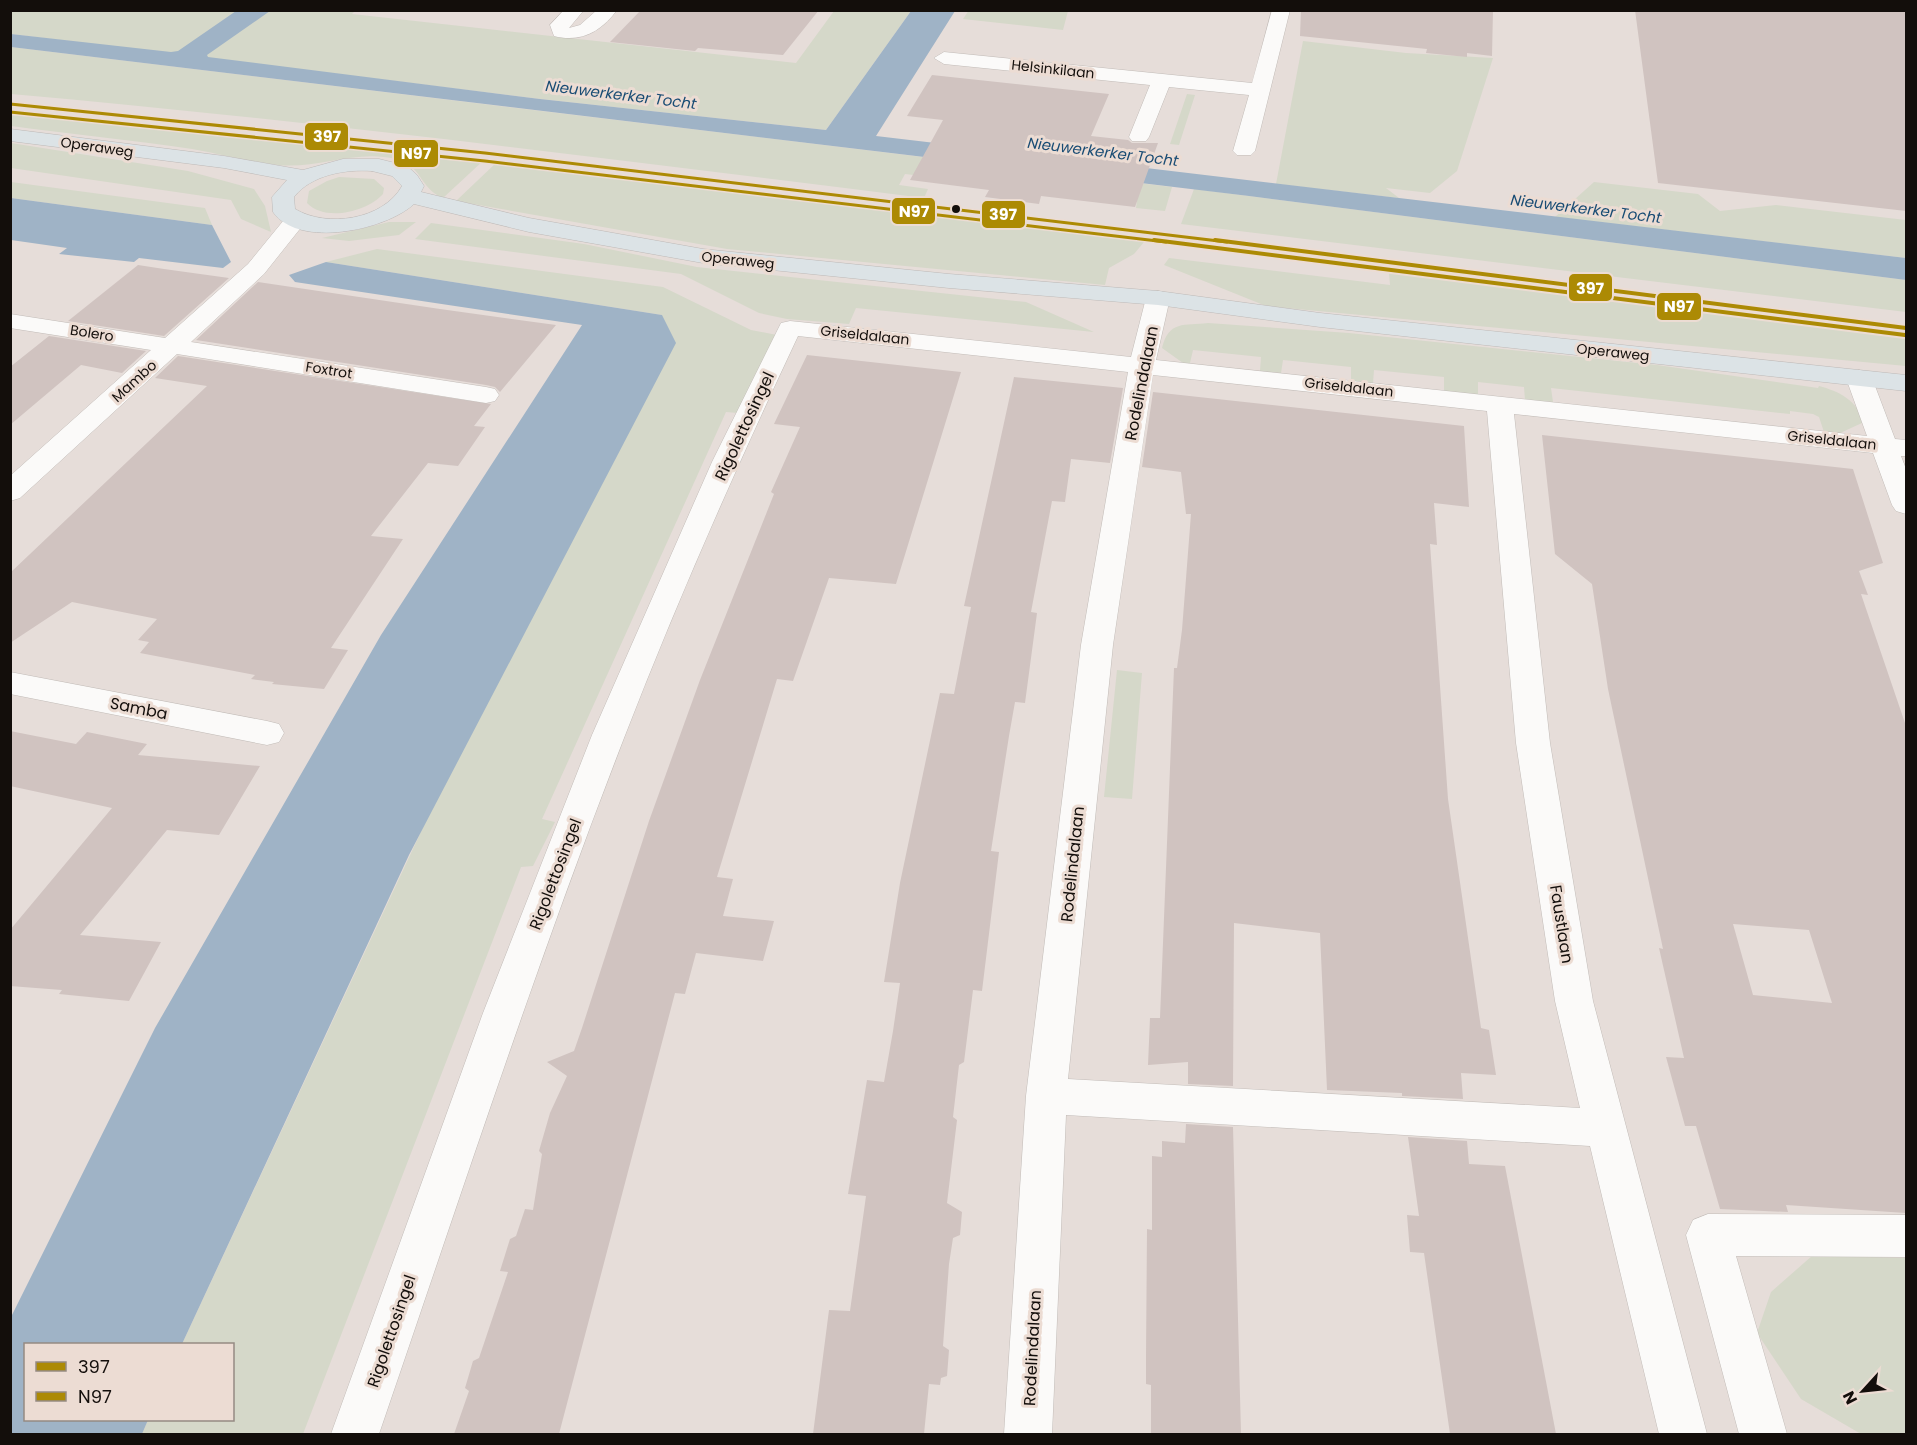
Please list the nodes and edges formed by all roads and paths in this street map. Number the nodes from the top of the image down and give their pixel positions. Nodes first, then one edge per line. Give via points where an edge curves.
1 (574, 10) edge
2 (608, 10) edge
3 (1281, 10) edge
4 (944, 58) dead end
5 (1162, 80) junction
6 (1260, 90) junction
7 (10, 135) edge
8 (1139, 137) dead end
9 (1244, 151) dead end
10 (183, 159) junction
11 (307, 177) junction
12 (286, 192) junction
13 (410, 196) junction
14 (389, 212) junction
15 (296, 220) junction
16 (324, 225) junction
17 (530, 225) junction
18 (256, 269) junction
19 (1156, 305) junction
20 (10, 321) edge
21 (790, 328) joint
22 (173, 346) junction
23 (1142, 364) junction
24 (1859, 378) junction
25 (1906, 383) edge
26 (486, 395) dead end
27 (1500, 404) junction
28 (1895, 447) edge
29 (10, 492) edge
30 (1906, 506) edge
31 (10, 683) edge
32 (267, 733) dead end
33 (1046, 1096) junction
34 (1606, 1128) junction
35 (1906, 1236) edge
36 (355, 1434) edge
37 (1028, 1434) edge
38 (1683, 1434) edge
39 (1762, 1434) edge

1 - 2 street via 559,25 561,32 573,34 589,28
3 - 6 street
4 - 5 street, Helsinkilaan
5 - 6 street, Helsinkilaan
5 - 8 street
6 - 9 street
7 - 10 main road, Operaweg
10 - 11 main road, Operaweg
10 - 12 main road, Operaweg via 217,174
11 - 12 main road
11 - 13 main road via 356,165 392,168 409,178 413,186
12 - 15 main road via 282,207
13 - 14 main road
13 - 17 main road, Operaweg
14 - 16 main road via 358,223
14 - 17 main road, Operaweg via 488,225
15 - 16 main road
15 - 18 street, Mambo
16 - 18 street, Mambo
17 - 19 main road, Operaweg via 703,256 949,281 1042,298
18 - 22 street, Mambo
19 - 23 street, Rodelindalaan
19 - 24 main road, Operaweg via 1215,318 1320,320
20 - 22 street, Bolero
21 - 23 street, Griseldalaan
21 - 36 street, Rigolettosingel via 634,673 508,993
22 - 26 street, Foxtrot
22 - 29 street, Mambo
23 - 27 street, Griseldalaan
23 - 33 street, Rodelindalaan via 1097,645
24 - 25 main road, Operaweg
24 - 28 street
27 - 28 street, Griseldalaan
27 - 34 street, Faustlaan via 1537,773 1574,1001
28 - 30 street
31 - 32 street, Samba
33 - 34 street
33 - 37 street, Rodelindalaan
34 - 38 street, Faustlaan
35 - 39 street via 1708,1235

